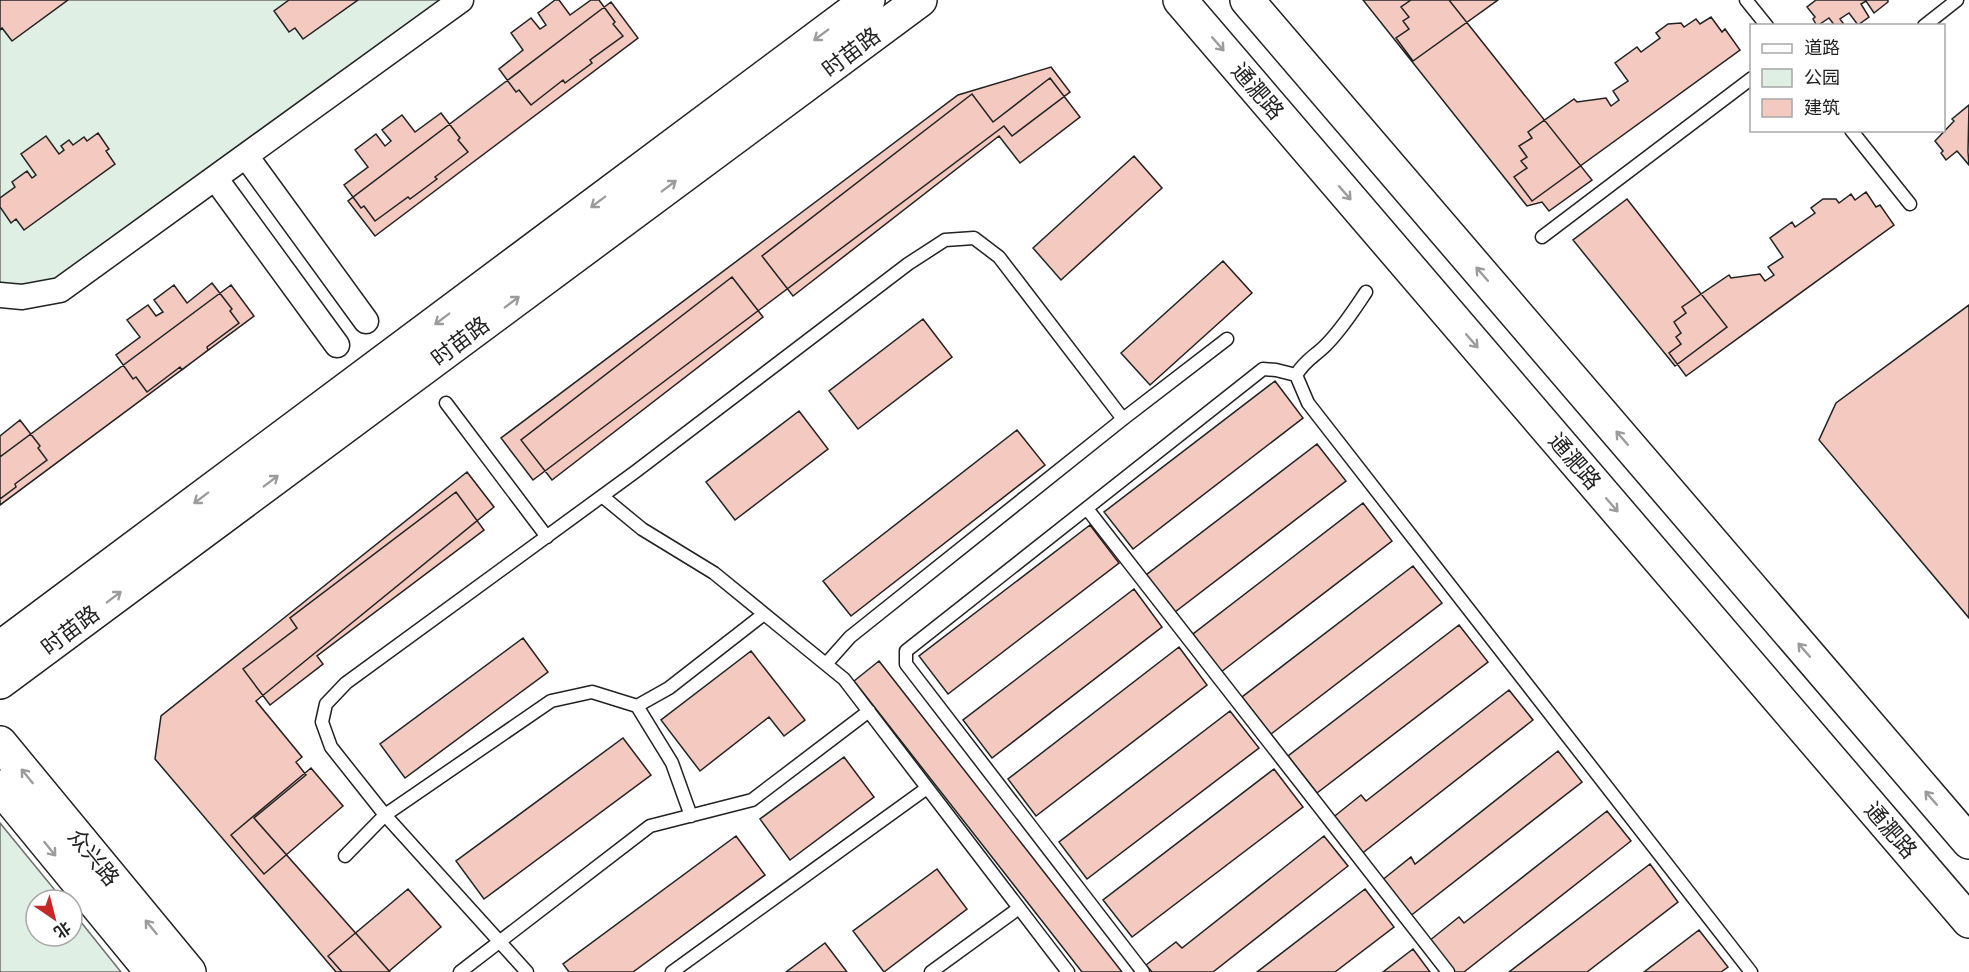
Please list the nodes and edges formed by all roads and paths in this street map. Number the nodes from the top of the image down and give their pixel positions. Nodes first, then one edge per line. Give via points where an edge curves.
1 (461, 0) edge
2 (868, 0) edge
3 (921, 0) edge
4 (1180, 0) edge
5 (1247, 0) edge
6 (1746, 0) edge
7 (1957, 0) edge
8 (1765, 24) edge
9 (1927, 24) edge
10 (1750, 80) edge
11 (1853, 132) edge
12 (246, 156) junction
13 (215, 178) junction
14 (1910, 204) dead end
15 (1542, 237) dead end
16 (1366, 292) dead end
17 (0, 295) edge
18 (366, 321) dead end
19 (1227, 339) dead end
20 (337, 345) dead end
21 (1296, 375) junction
22 (446, 403) dead end
23 (1123, 419) junction
24 (602, 496) junction
25 (1088, 510) dead end
26 (547, 537) junction
27 (764, 614) junction
28 (0, 648) edge
29 (826, 664) junction
30 (0, 682) edge
31 (637, 706) junction
32 (869, 711) junction
33 (0, 743) edge
34 (0, 787) edge
35 (927, 788) junction
36 (385, 815) junction
37 (692, 816) junction
38 (1969, 842) edge
39 (345, 856) dead end
40 (1019, 908) junction
41 (1969, 921) edge
42 (152, 972) edge
43 (189, 972) edge
44 (460, 972) edge
45 (527, 972) edge
46 (672, 972) edge
47 (931, 972) edge
48 (1068, 972) edge
49 (1143, 972) edge
50 (1448, 972) edge
51 (1751, 972) edge

1 - 12 street
2 -> 28 street, 时苗路
30 -> 3 street, 时苗路
4 -> 41 street, 通淝路
38 -> 5 street
6 - 8 lane
7 - 9 lane
10 - 15 lane
11 - 14 lane
12 - 13 street
12 - 18 street
13 - 17 street via 60,290 22,297
13 - 20 street
16 - 21 lane via 1343,326
19 - 23 lane
21 - 49 lane via 1263,369 906,651 906,664
21 - 51 lane via 1308,403
22 - 26 lane
23 - 24 lane via 999,257 974,238 945,240
23 - 29 lane via 849,637
24 - 26 lane
24 - 27 lane via 642,529 714,573
25 - 50 lane
26 - 36 lane via 346,683 326,704 322,722 331,747
27 - 29 lane
27 - 31 lane via 669,688
29 - 32 lane via 844,679
31 - 36 lane via 592,692 551,701
31 - 37 lane via 672,763
32 - 35 lane
32 - 37 lane via 752,800
43 -> 33 street, 众兴路
34 -> 42 street, 众兴路
35 - 40 lane
35 - 46 lane
36 - 39 lane
36 - 45 lane
37 - 44 lane via 650,826
40 - 47 lane
40 - 48 lane

